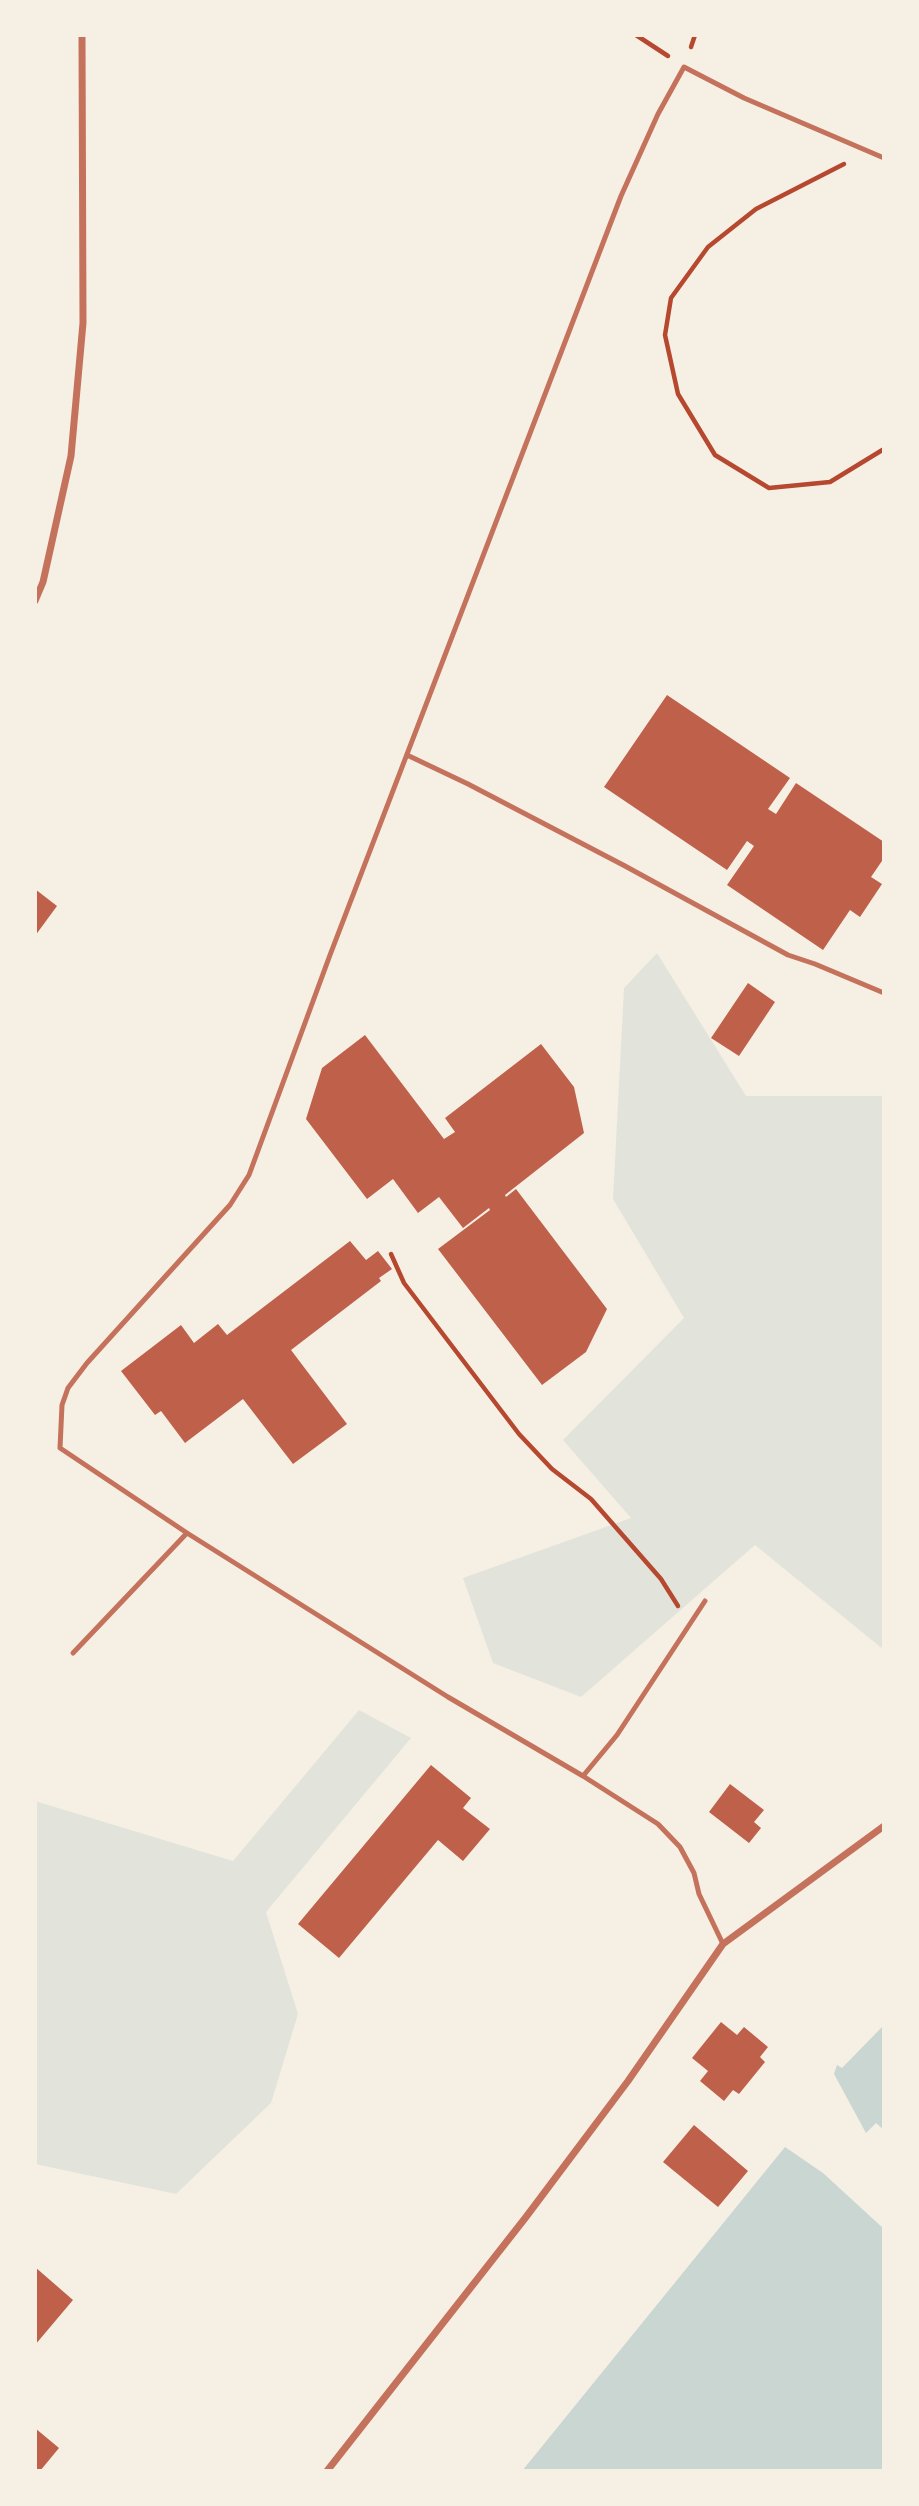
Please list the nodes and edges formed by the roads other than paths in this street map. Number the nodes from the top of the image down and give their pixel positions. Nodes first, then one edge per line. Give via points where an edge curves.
1 (82, 35) edge
2 (884, 158) edge
3 (35, 601) edge
4 (407, 755) junction
5 (884, 993) edge
6 (187, 1532) junction
7 (705, 1601) dead end
8 (73, 1653) dead end
9 (583, 1776) junction
10 (884, 1826) edge
11 (723, 1944) junction
12 (327, 2471) edge

1 - 3 street via 83,323 71,456
2 - 4 lane via 684,67 621,196
4 - 5 lane via 468,783 788,956
4 - 6 lane via 248,1175 230,1205 87,1363 68,1388 62,1405 60,1448
6 - 8 lane
6 - 9 lane via 448,1697
7 - 9 lane via 617,1735
9 - 11 lane via 658,1824 680,1847
10 - 11 street
11 - 12 street via 612,2102

